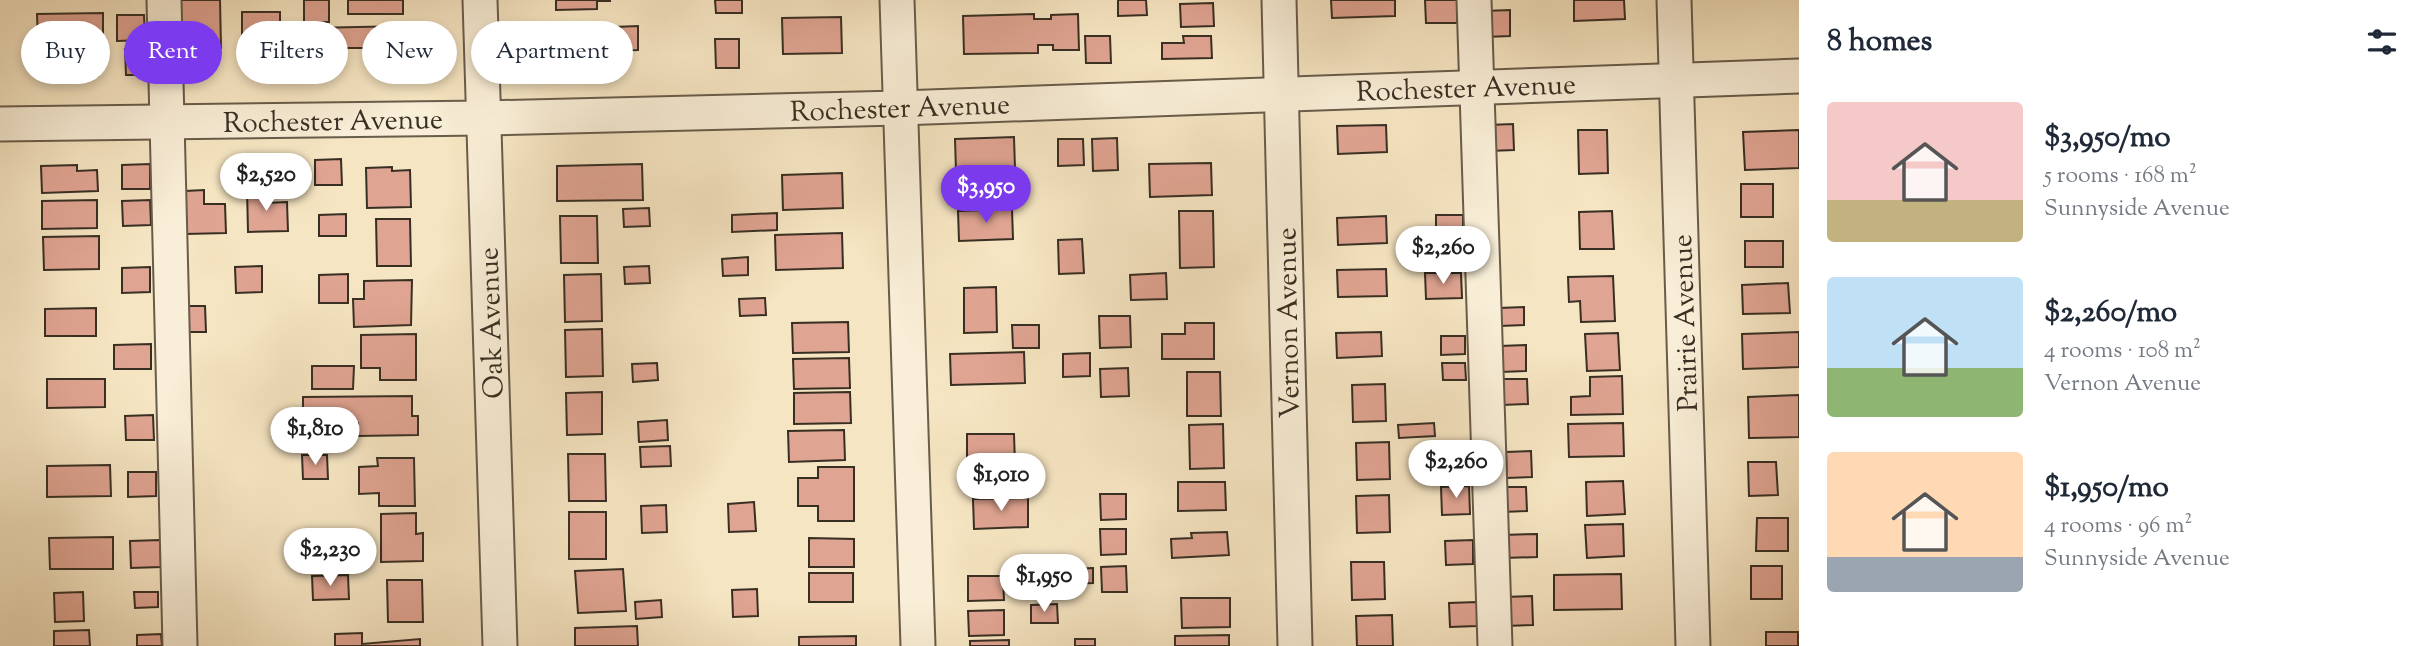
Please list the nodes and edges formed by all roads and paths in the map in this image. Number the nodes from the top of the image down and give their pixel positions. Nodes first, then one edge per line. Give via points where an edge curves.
1 (164, 0) edge
2 (480, 0) edge
3 (897, 0) edge
4 (1279, 0) edge
5 (1474, 0) edge
6 (1674, 0) edge
7 (1799, 76) edge
8 (1676, 79) junction
9 (1477, 85) junction
10 (1282, 94) junction
11 (900, 108) junction
12 (484, 118) junction
13 (167, 121) junction
14 (0, 124) edge
15 (180, 646) edge
16 (500, 646) edge
17 (918, 646) edge
18 (1295, 646) edge
19 (1495, 646) edge
20 (1693, 646) edge

1 - 13 street
2 - 12 street, Oak Avenue
3 - 11 street
4 - 10 street, Vernon Avenue
5 - 9 street
6 - 8 street, Prairie Avenue
7 - 8 street, Rochester Avenue
8 - 9 street, Rochester Avenue
8 - 20 street, Prairie Avenue
9 - 10 street, Rochester Avenue
9 - 19 street
10 - 11 street, Rochester Avenue
10 - 18 street, Vernon Avenue
11 - 12 street, Rochester Avenue
11 - 17 street
12 - 13 street, Rochester Avenue
12 - 16 street, Oak Avenue
13 - 14 street, Rochester Avenue
13 - 15 street

